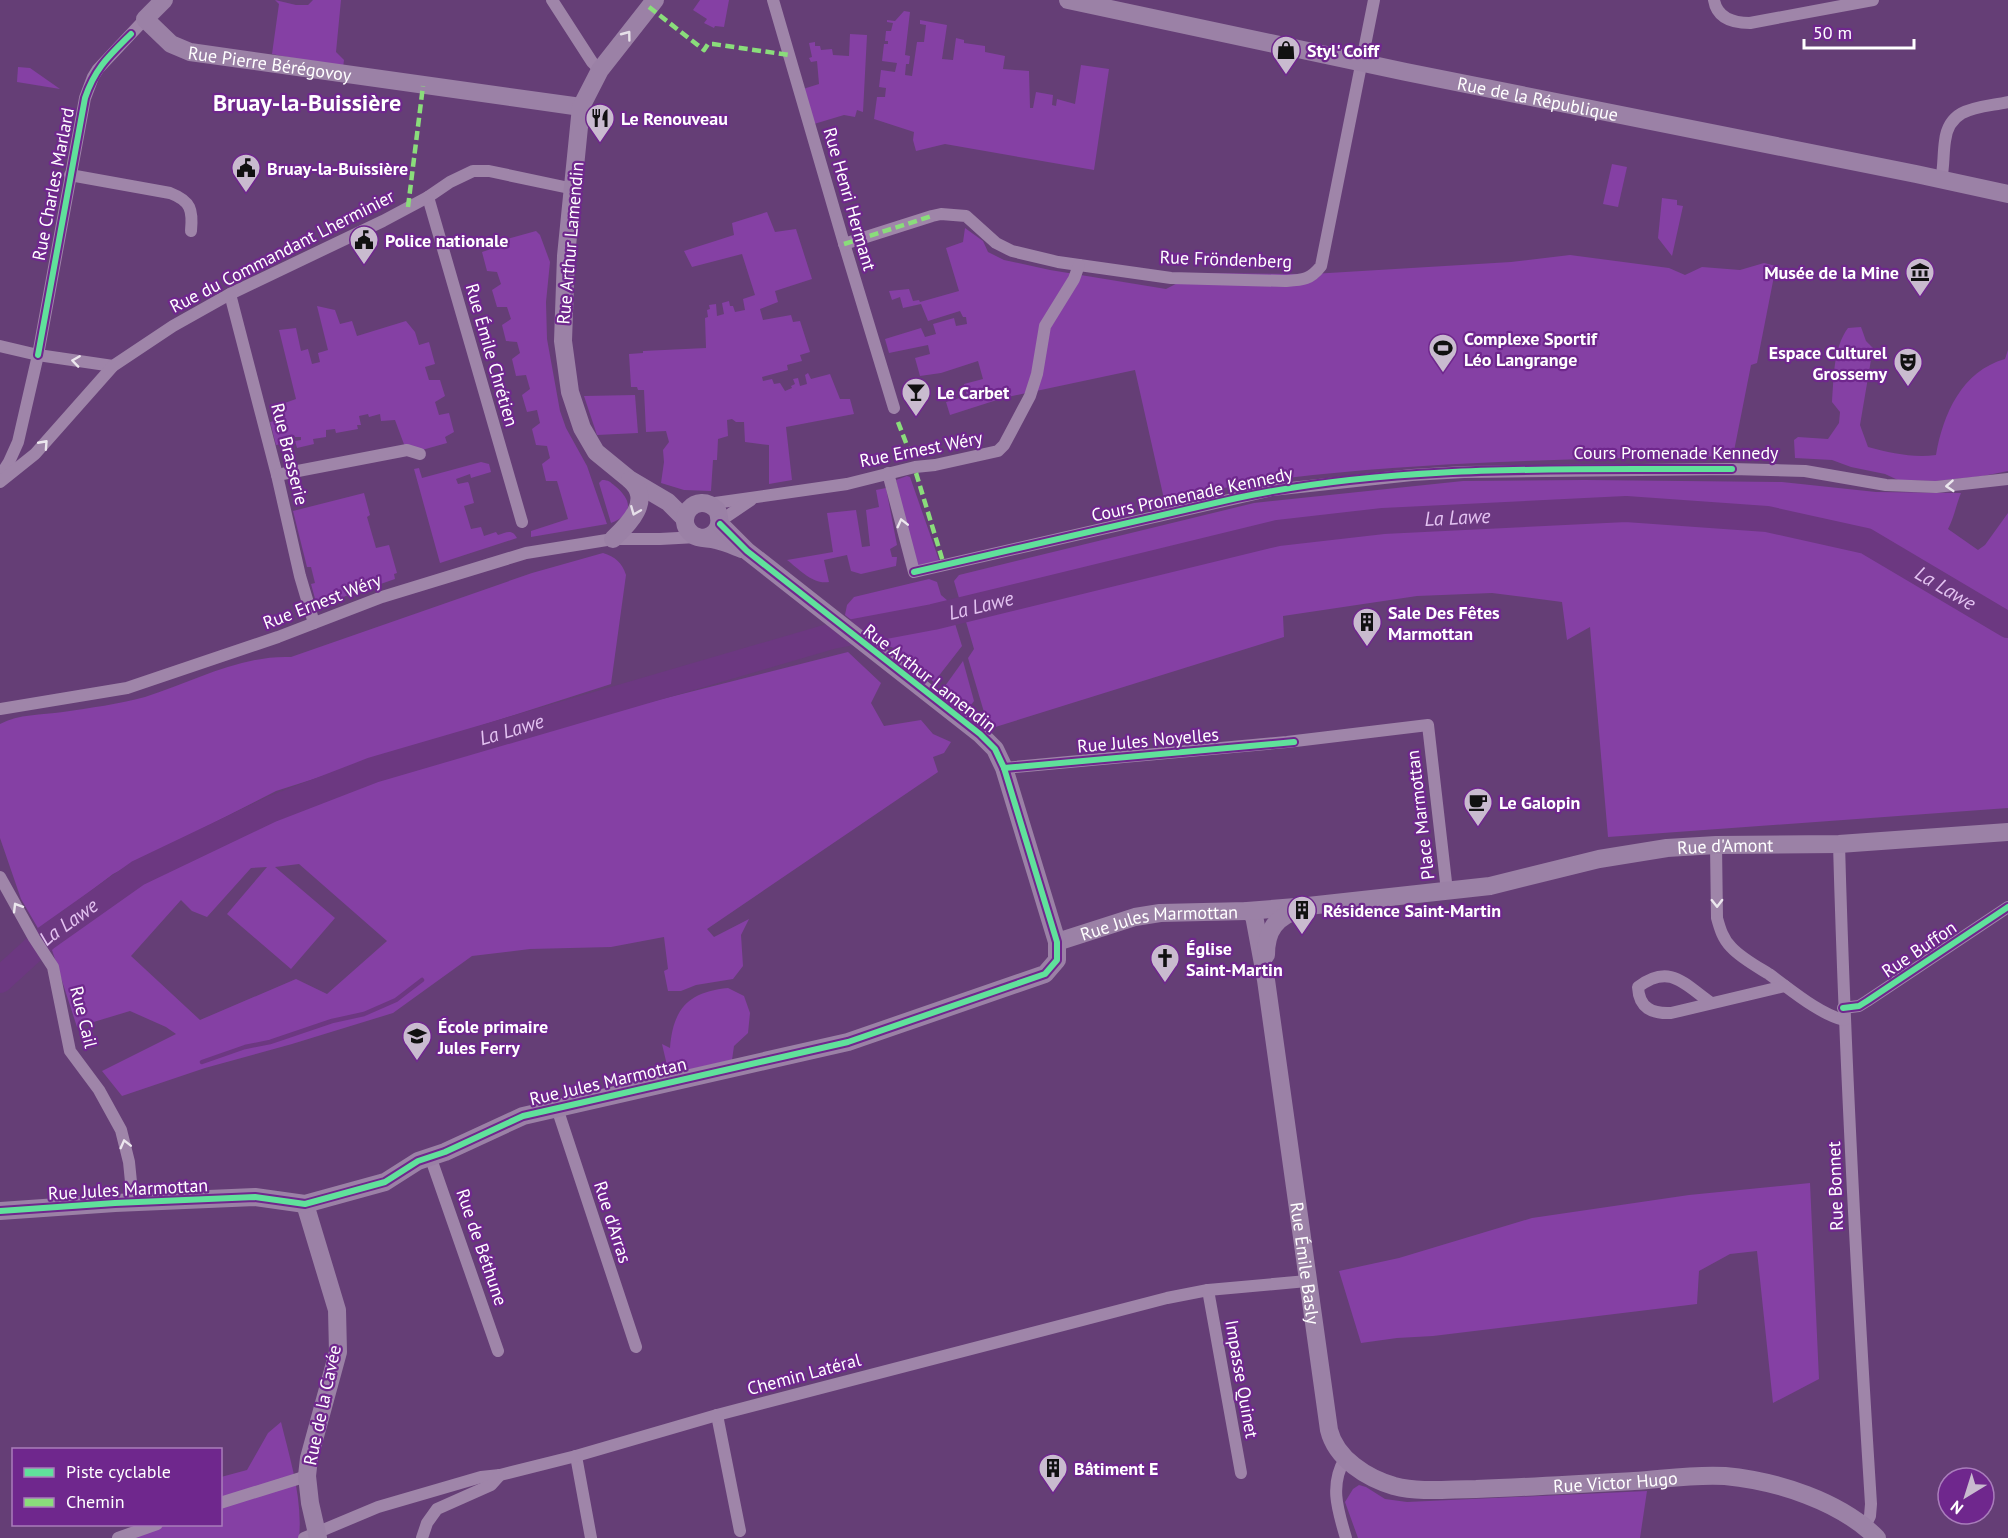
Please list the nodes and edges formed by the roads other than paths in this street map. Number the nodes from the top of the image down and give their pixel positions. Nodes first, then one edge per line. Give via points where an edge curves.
1 (164, 0) edge
2 (552, 0) edge
3 (654, 0) edge
4 (773, 0) edge
5 (1068, 0) edge
6 (1374, 0) edge
7 (1714, 0) edge
8 (1873, 0) edge
9 (145, 19) junction
10 (1363, 62) junction
11 (600, 70) junction
12 (2008, 102) edge
13 (581, 107) junction
14 (70, 175) junction
15 (1941, 180) junction
16 (574, 189) junction
17 (2008, 194) edge
18 (428, 197) junction
19 (191, 231) dead end
20 (844, 244) junction
21 (1079, 265) junction
22 (230, 294) junction
23 (0, 346) edge
24 (38, 355) junction
25 (113, 366) junction
26 (894, 408) dead end
27 (420, 454) dead end
28 (888, 473) junction
29 (277, 475) junction
30 (0, 476) edge
31 (629, 479) junction
32 (2008, 479) edge
33 (0, 482) edge
34 (754, 498) junction
35 (693, 513) junction
36 (522, 522) dead end
37 (720, 522) junction
38 (700, 537) junction
39 (613, 539) junction
40 (660, 540) junction
41 (747, 551) junction
42 (314, 623) junction
43 (0, 708) edge
44 (1294, 742) joint
45 (1004, 768) junction
46 (2008, 832) edge
47 (1839, 843) junction
48 (1716, 845) junction
49 (0, 877) edge
50 (1447, 891) junction
51 (1308, 906) junction
52 (2008, 907) edge
53 (1247, 911) junction
54 (1221, 912) junction
55 (1057, 942) junction
56 (1266, 980) junction
57 (1785, 986) junction
58 (1711, 1003) junction
59 (1844, 1014) junction
60 (557, 1108) junction
61 (430, 1156) junction
62 (133, 1202) junction
63 (304, 1204) junction
64 (0, 1211) edge
65 (1307, 1281) junction
66 (1208, 1290) junction
67 (636, 1347) dead end
68 (498, 1351) dead end
69 (717, 1415) junction
70 (576, 1456) junction
71 (1345, 1459) junction
72 (1240, 1473) dead end
73 (500, 1475) junction
74 (307, 1476) junction
75 (222, 1502) edge
76 (152, 1526) edge
77 (740, 1530) dead end
78 (1871, 1532) edge
79 (313, 1536) edge
80 (118, 1538) edge
81 (422, 1538) edge
82 (591, 1538) edge
83 (1346, 1538) edge

1 - 9 street, Rue Charles Marlard
2 - 11 street
11 -> 3 street, Rue Arthur Lamendin
4 - 20 street, Rue Henri Hermant
5 - 10 street, Rue de la République
6 - 10 street
7 - 8 street via 1723,17 1736,23
9 - 13 street, Rue Pierre Bérégovoy via 171,44 190,52
9 - 14 street, Rue Charles Marlard via 93,76 81,113
10 - 15 street, Rue de la République
10 - 21 street, Rue Fröndenberg via 1321,266 1313,277 1285,281 1171,278
11 - 13 street, Rue Arthur Lamendin
12 - 15 street via 1968,110 1952,121 1947,129
13 - 16 street, Rue Arthur Lamendin
14 - 19 street via 178,196 191,211
14 - 24 street, Rue Charles Marlard
15 - 17 street, Rue de la République
16 - 18 street, Rue du Commandant Lherminier via 473,171
16 - 31 street, Rue Arthur Lamendin via 564,285 565,369 582,428 597,452
18 - 22 street, Rue du Commandant Lherminier
18 - 36 street, Rue Émile Chrétien
20 - 21 street, Rue Fröndenberg via 932,216 966,216 996,243 1012,251
20 - 26 street, Rue Henri Hermant
21 - 28 street, Rue Ernest Wéry via 1045,326 1030,396 1004,445 986,455
22 - 25 street, Rue du Commandant Lherminier
22 - 29 street, Rue Brasserie
23 - 24 street
25 -> 24 street
24 - 30 street, Rue Charles Marlard via 18,442
33 -> 25 street, Rue du Commandant Lherminier via 35,454
27 - 29 street via 407,450
32 -> 28 street, Cours Promenade Kennedy via 1936,487 1886,485 1805,471 1752,469 1412,475 1272,490 914,572
28 - 34 street, Rue Ernest Wéry via 847,484
29 - 42 street, Rue Brasserie
31 - 35 street, Rue Arthur Lamendin
31 -> 39 street via 638,493 638,510
34 - 35 street, Rue Ernest Wéry
34 - 37 street, Rue Ernest Wéry
35 - 37 street via 717,510
35 - 38 street via 689,531
35 - 40 street, Rue Ernest Wéry
37 - 38 street via 714,534
37 - 41 street, Rue Arthur Lamendin
38 - 40 street, Rue Ernest Wéry
38 - 41 street, Rue Arthur Lamendin
39 - 40 street, Rue Ernest Wéry
39 - 42 street, Rue Ernest Wéry via 526,553 479,566
41 - 45 street, Rue Arthur Lamendin via 980,734
42 - 43 street, Rue Ernest Wéry via 127,688
44 - 45 street, Rue Jules Noyelles
44 - 50 street, Place Marmottan via 1428,725
45 - 55 street, Rue Arthur Lamendin
46 - 47 street, Rue d'Amont
47 - 48 street, Rue d'Amont
47 - 59 street, Rue Bonnet
48 - 50 street, Rue d'Amont via 1618,855 1490,886
48 -> 57 street via 1720,930 1731,948
62 -> 49 street, Rue Cail via 121,1130 99,1090 70,1051 53,967
50 - 51 street, Rue Jules Marmottan
51 - 53 street, Rue Jules Marmottan
51 - 56 street, Rue Émile Basly via 1287,914 1269,932
52 - 59 street, Rue Buffon
53 - 54 street, Rue Jules Marmottan
53 - 56 street, Rue Émile Basly via 1254,915
54 - 55 street, Rue Jules Marmottan via 1135,917
54 - 56 street, Rue Émile Basly via 1242,924
55 - 60 street, Rue Jules Marmottan via 1057,960 1045,974 848,1042
56 - 65 street, Rue Émile Basly
57 - 58 street
57 - 59 street via 1833,1017
58 - 58 street via 1672,976 1650,978 1638,987 1638,998 1658,1014
59 - 78 street, Rue Bonnet
60 - 61 street, Rue Jules Marmottan via 523,1116
60 - 67 street, Rue d'Arras
61 - 63 street, Rue Jules Marmottan via 385,1182
61 - 68 street, Rue de Béthune
62 - 63 street, Rue Jules Marmottan via 255,1197
62 - 64 street, Rue Jules Marmottan
63 - 74 street, Rue de la Cavée via 337,1310 338,1352
65 - 66 street, Chemin Latéral
65 - 71 street, Rue Émile Basly via 1329,1430 1334,1446
66 - 69 street, Chemin Latéral
66 - 72 street, Impasse Quinet
69 - 70 street, Chemin Latéral
69 - 77 street
70 - 73 street, Chemin Latéral
70 - 82 street
71 - 78 street, Rue Victor Hugo via 1385,1482 1419,1490 1704,1476 1742,1478 1795,1491
71 - 83 street via 1335,1490
73 - 79 street, Chemin Latéral via 378,1507
73 - 81 street via 491,1485 437,1509
74 - 75 street
74 - 79 street, Rue de la Cavée
76 - 80 street

